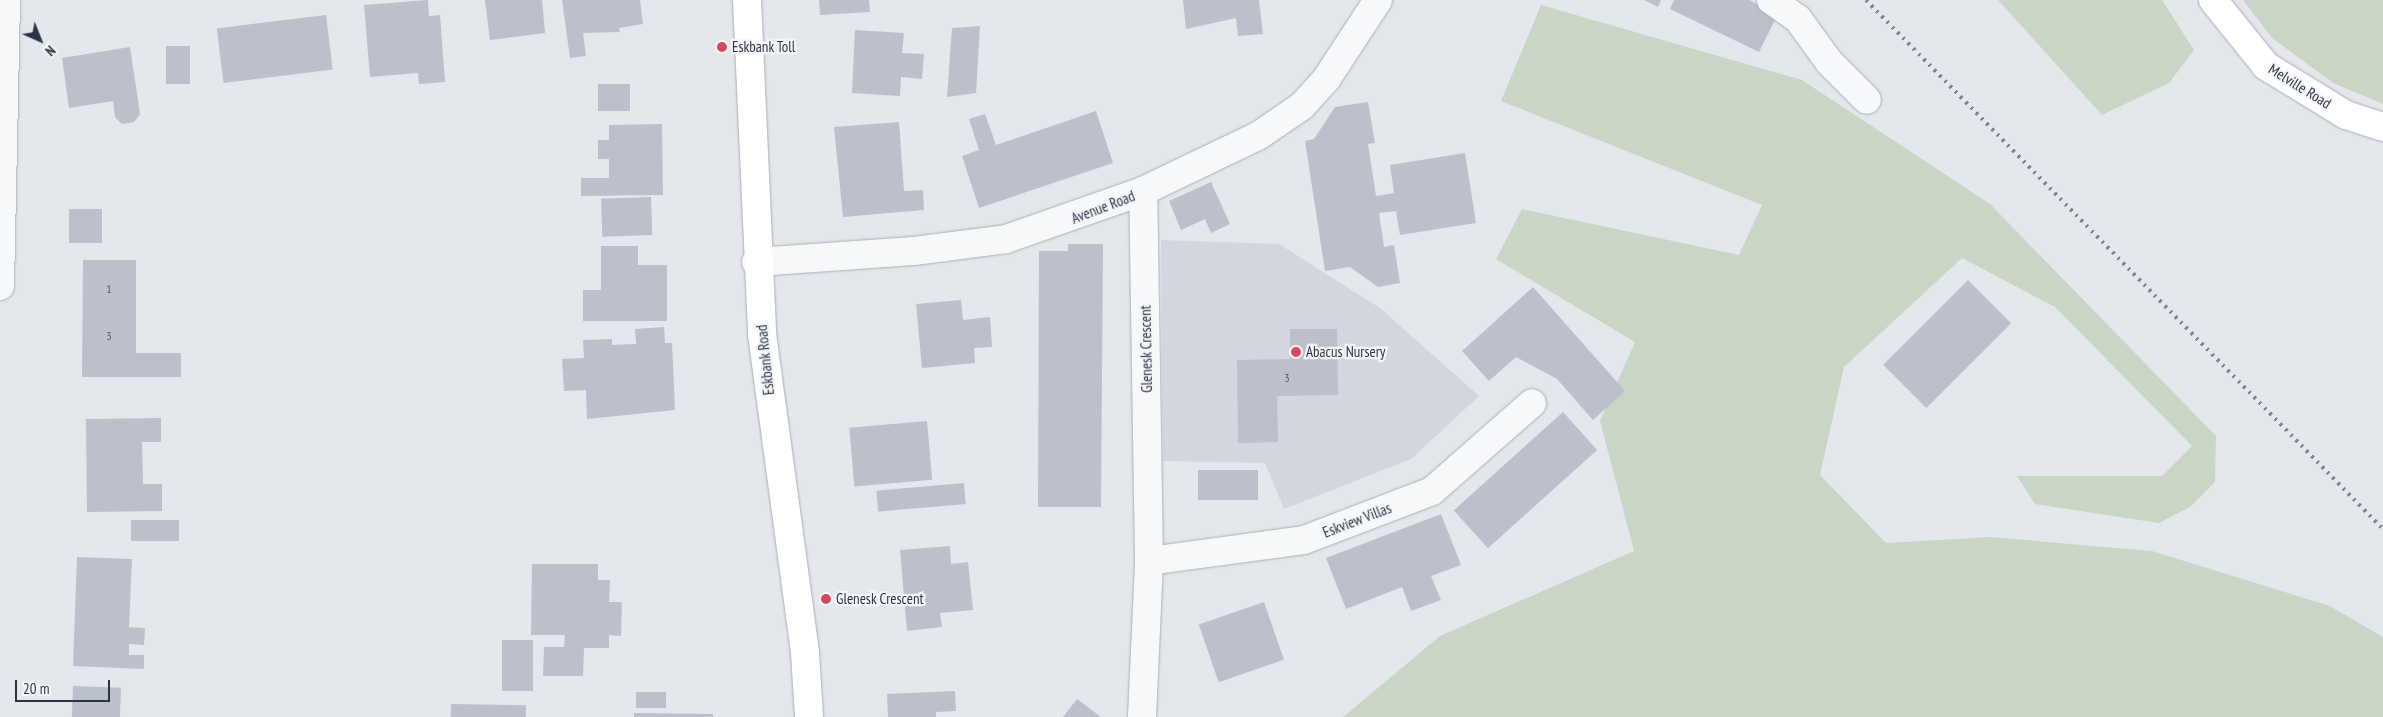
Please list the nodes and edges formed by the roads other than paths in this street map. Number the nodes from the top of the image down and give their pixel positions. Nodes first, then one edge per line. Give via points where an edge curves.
1 (6, 0) edge
2 (747, 0) edge
3 (1378, 0) edge
4 (1771, 0) edge
5 (2213, 0) edge
6 (1867, 100) dead end
7 (2383, 127) edge
8 (1143, 191) junction
9 (756, 262) junction
10 (0, 286) edge
11 (1532, 403) dead end
12 (1149, 561) junction
13 (808, 717) edge
14 (1142, 717) edge

1 - 10 street
2 - 9 main road, Eskbank Road
3 - 8 street, Avenue Road via 1328,78 1302,106 1258,136
4 - 6 street via 1798,19 1830,63
5 - 7 main road, Melville Road via 2266,66 2346,115
8 - 9 street, Avenue Road via 1006,239 914,251
8 - 12 street, Glenesk Crescent
9 - 13 main road, Eskbank Road via 779,483 805,653
11 - 12 street, Eskview Villas via 1432,491 1304,540
12 - 14 street, Glenesk Crescent

